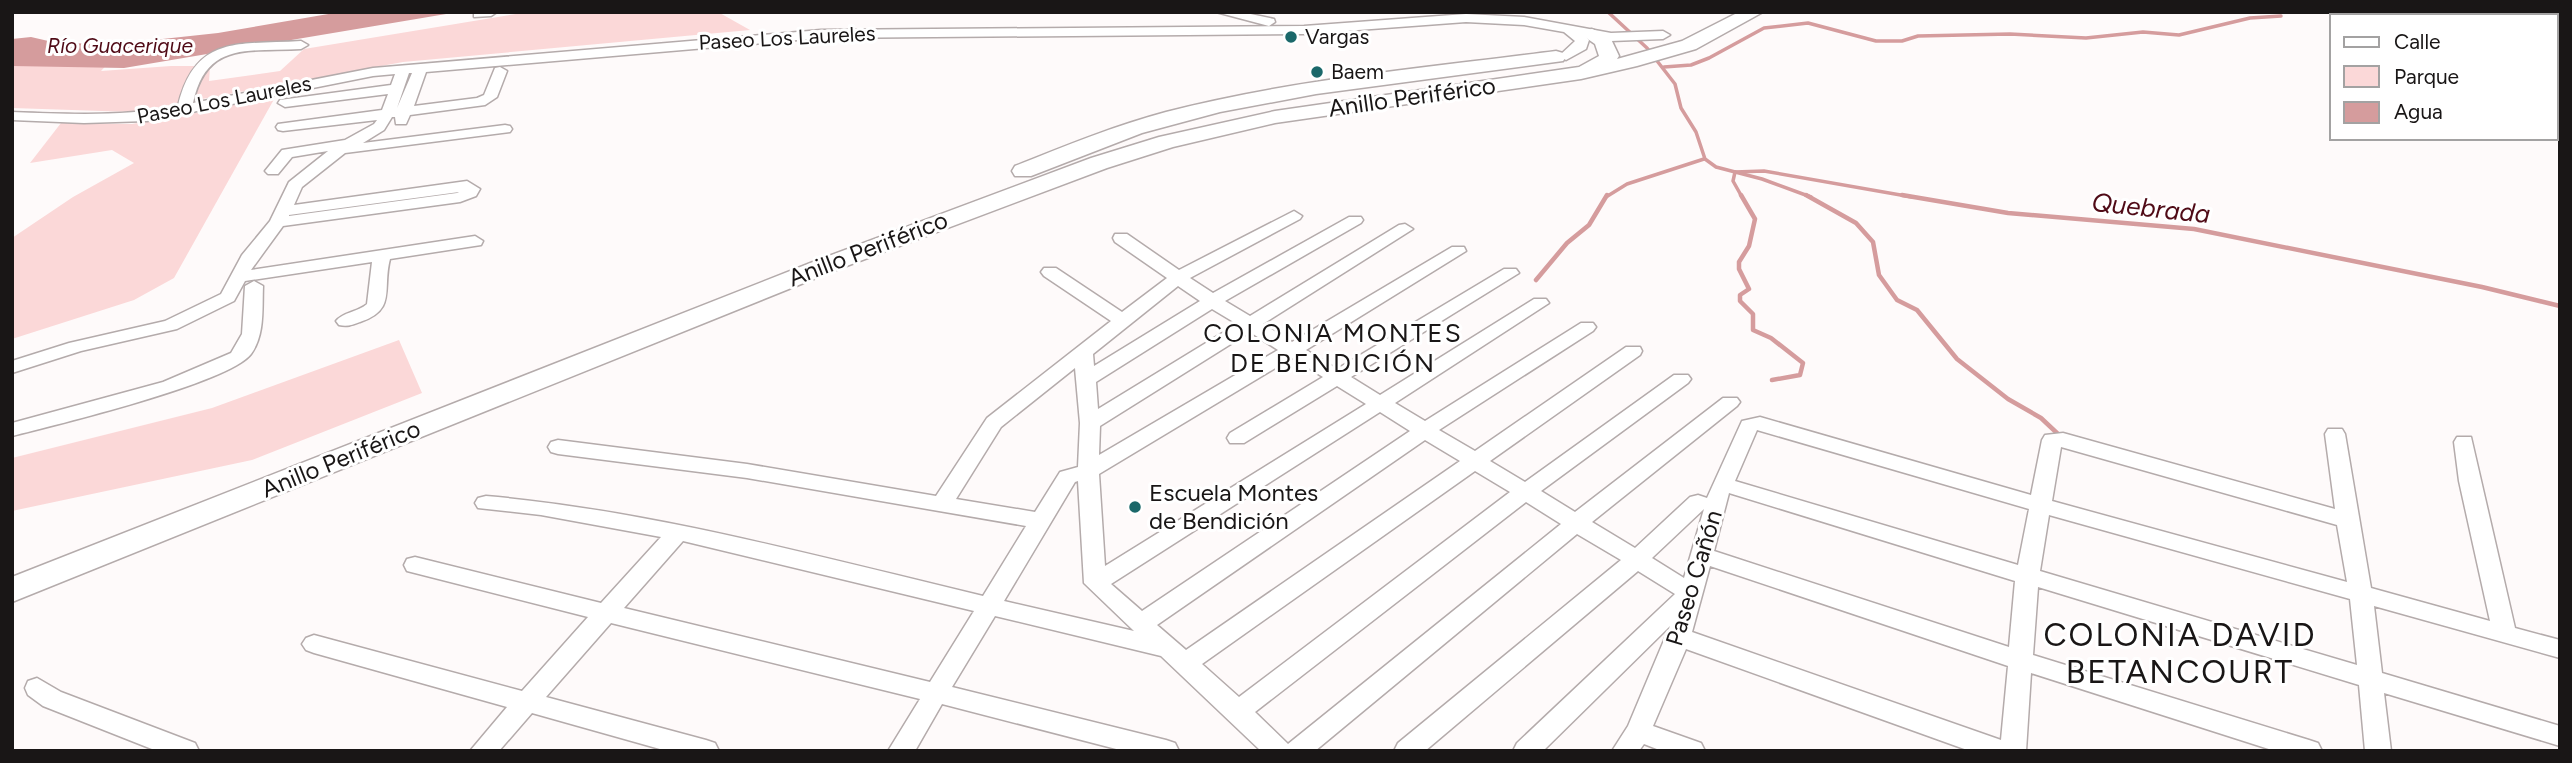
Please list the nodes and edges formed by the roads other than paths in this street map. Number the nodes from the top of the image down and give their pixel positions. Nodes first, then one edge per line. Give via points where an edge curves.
1 (1222, 12) edge
2 (1720, 12) edge
3 (1754, 12) edge
4 (1567, 29) junction
5 (1304, 30) junction
6 (1600, 41) junction
7 (300, 45) dead end
8 (1573, 64) junction
9 (500, 71) dead end
10 (408, 75) junction
11 (1340, 96) junction
12 (285, 103) dead end
13 (405, 110) junction
14 (184, 111) junction
15 (388, 113) junction
16 (12, 116) edge
17 (283, 127) dead end
18 (505, 129) dead end
19 (460, 135) junction
20 (349, 147) junction
21 (321, 162) junction
22 (273, 171) dead end
23 (281, 216) junction
24 (1294, 216) dead end
25 (1355, 220) dead end
26 (1405, 229) dead end
27 (1121, 238) dead end
28 (467, 243) dead end
29 (1458, 251) dead end
30 (380, 261) junction
31 (1050, 272) dead end
32 (1510, 273) dead end
33 (1177, 278) junction
34 (242, 284) junction
35 (1212, 301) junction
36 (1540, 303) dead end
37 (345, 321) dead end
38 (1123, 321) junction
39 (1252, 325) junction
40 (1587, 327) dead end
41 (1292, 350) junction
42 (1633, 351) dead end
43 (1083, 352) junction
44 (12, 367) edge
45 (1336, 378) junction
46 (1087, 379) junction
47 (1681, 379) dead end
48 (1730, 402) dead end
49 (1377, 403) junction
50 (1090, 423) junction
51 (12, 430) edge
52 (1424, 431) junction
53 (2335, 434) dead end
54 (1237, 438) dead end
55 (2464, 442) dead end
56 (558, 447) dead end
57 (1474, 460) junction
58 (1088, 471) junction
59 (1722, 484) junction
60 (1527, 492) junction
61 (1698, 502) dead end
62 (486, 503) dead end
63 (941, 505) junction
64 (2039, 505) junction
65 (2347, 520) junction
66 (1041, 522) junction
67 (1576, 523) junction
68 (678, 531) junction
69 (1701, 555) junction
70 (1636, 559) junction
71 (415, 565) dead end
72 (12, 572) edge
73 (2027, 578) junction
74 (1095, 583) junction
75 (12, 590) edge
76 (1690, 592) junction
77 (2361, 595) junction
78 (990, 605) junction
79 (604, 614) junction
80 (1141, 624) junction
81 (2505, 634) junction
82 (1679, 637) junction
83 (314, 644) dead end
84 (2560, 649) edge
85 (1176, 656) junction
86 (2022, 661) junction
87 (2370, 677) junction
88 (37, 688) dead end
89 (937, 691) junction
90 (527, 702) junction
91 (1238, 711) junction
92 (2560, 736) edge
93 (1632, 741) edge
94 (186, 751) edge
95 (483, 751) edge
96 (706, 751) edge
97 (901, 751) edge
98 (1166, 751) edge
99 (1278, 751) edge
100 (1297, 751) edge
101 (1408, 751) edge
102 (1526, 751) edge
103 (1692, 751) edge
104 (2001, 751) edge
105 (2012, 751) edge
106 (2309, 751) edge
107 (2378, 751) edge

1 - 5 street
2 - 6 highway, Anillo Periférico via 1663,35
3 - 8 highway, Anillo Periférico via 1689,45 1637,60
4 - 5 street, Paseo Los Laureles via 1466,18
4 - 6 street, Paseo Los Laureles
4 - 8 street via 1582,40
5 - 10 street, Paseo Los Laureles via 821,34 518,58
6 - 8 highway, Anillo Periférico
7 - 14 street via 215,55 196,71
8 - 11 highway, Anillo Periférico
9 - 13 street via 487,100
10 - 12 street
10 - 13 street
10 - 14 street, Paseo Los Laureles via 334,78
10 - 15 street
11 - 72 highway, Anillo Periférico via 1188,114 1100,139
11 - 75 highway, Anillo Periférico via 1099,163 793,278
13 - 15 street
13 - 20 street via 400,122
14 - 16 street, Paseo Los Laureles via 113,119
15 - 17 street
15 - 20 street via 379,127
18 - 19 street
19 - 20 street
19 - 21 street via 457,144
20 - 21 street
20 - 22 street via 287,153
21 - 23 street via 295,185
23 - 23 street via 460,197 472,189 467,186
23 - 34 street via 251,255
24 - 33 street
25 - 35 street
26 - 39 street
27 - 33 street
28 - 30 street via 442,258
29 - 41 street
30 - 34 street
30 - 37 street via 376,306
31 - 38 street
32 - 45 street
33 - 35 street
33 - 38 street
34 - 44 street via 190,318
34 - 51 street via 251,336 246,351 238,357 170,386
35 - 39 street
35 - 46 street
36 - 49 street
38 - 43 street
39 - 41 street
39 - 50 street
40 - 52 street
41 - 45 street
41 - 58 street
42 - 57 street
43 - 46 street
43 - 63 street via 994,423
45 - 49 street
45 - 54 street
46 - 50 street
47 - 60 street
48 - 67 street
49 - 52 street
49 - 74 street
50 - 58 street
52 - 57 street
52 - 80 street
53 - 65 street
55 - 81 street
56 - 63 street via 747,471
57 - 60 street
57 - 85 street
58 - 66 street via 1067,477
58 - 74 street
59 - 64 street, Paseo Cañón via 1749,426 1760,423
59 - 69 street, Paseo Cañón
59 - 73 street
60 - 67 street
60 - 91 street
61 - 70 street
62 - 68 street
63 - 66 street
64 - 65 street via 2055,439
64 - 73 street
64 - 77 street
65 - 77 street
66 - 78 street
67 - 70 street
67 - 100 street
68 - 78 street
68 - 79 street
69 - 76 street, Paseo Cañón
69 - 86 street
70 - 76 street
70 - 101 street
71 - 79 street
73 - 86 street
73 - 87 street
74 - 80 street
76 - 82 street, Paseo Cañón
76 - 102 street
77 - 81 street
77 - 87 street
78 - 85 street
78 - 89 street
79 - 89 street
79 - 90 street
80 - 85 street
81 - 84 street
82 - 93 street, Paseo Cañón
82 - 104 street
83 - 90 street
85 - 91 street
86 - 105 street
86 - 106 street
87 - 92 street
87 - 107 street
88 - 94 street via 52,699
89 - 97 street
89 - 98 street
90 - 95 street
90 - 96 street
91 - 99 street
93 - 103 street

